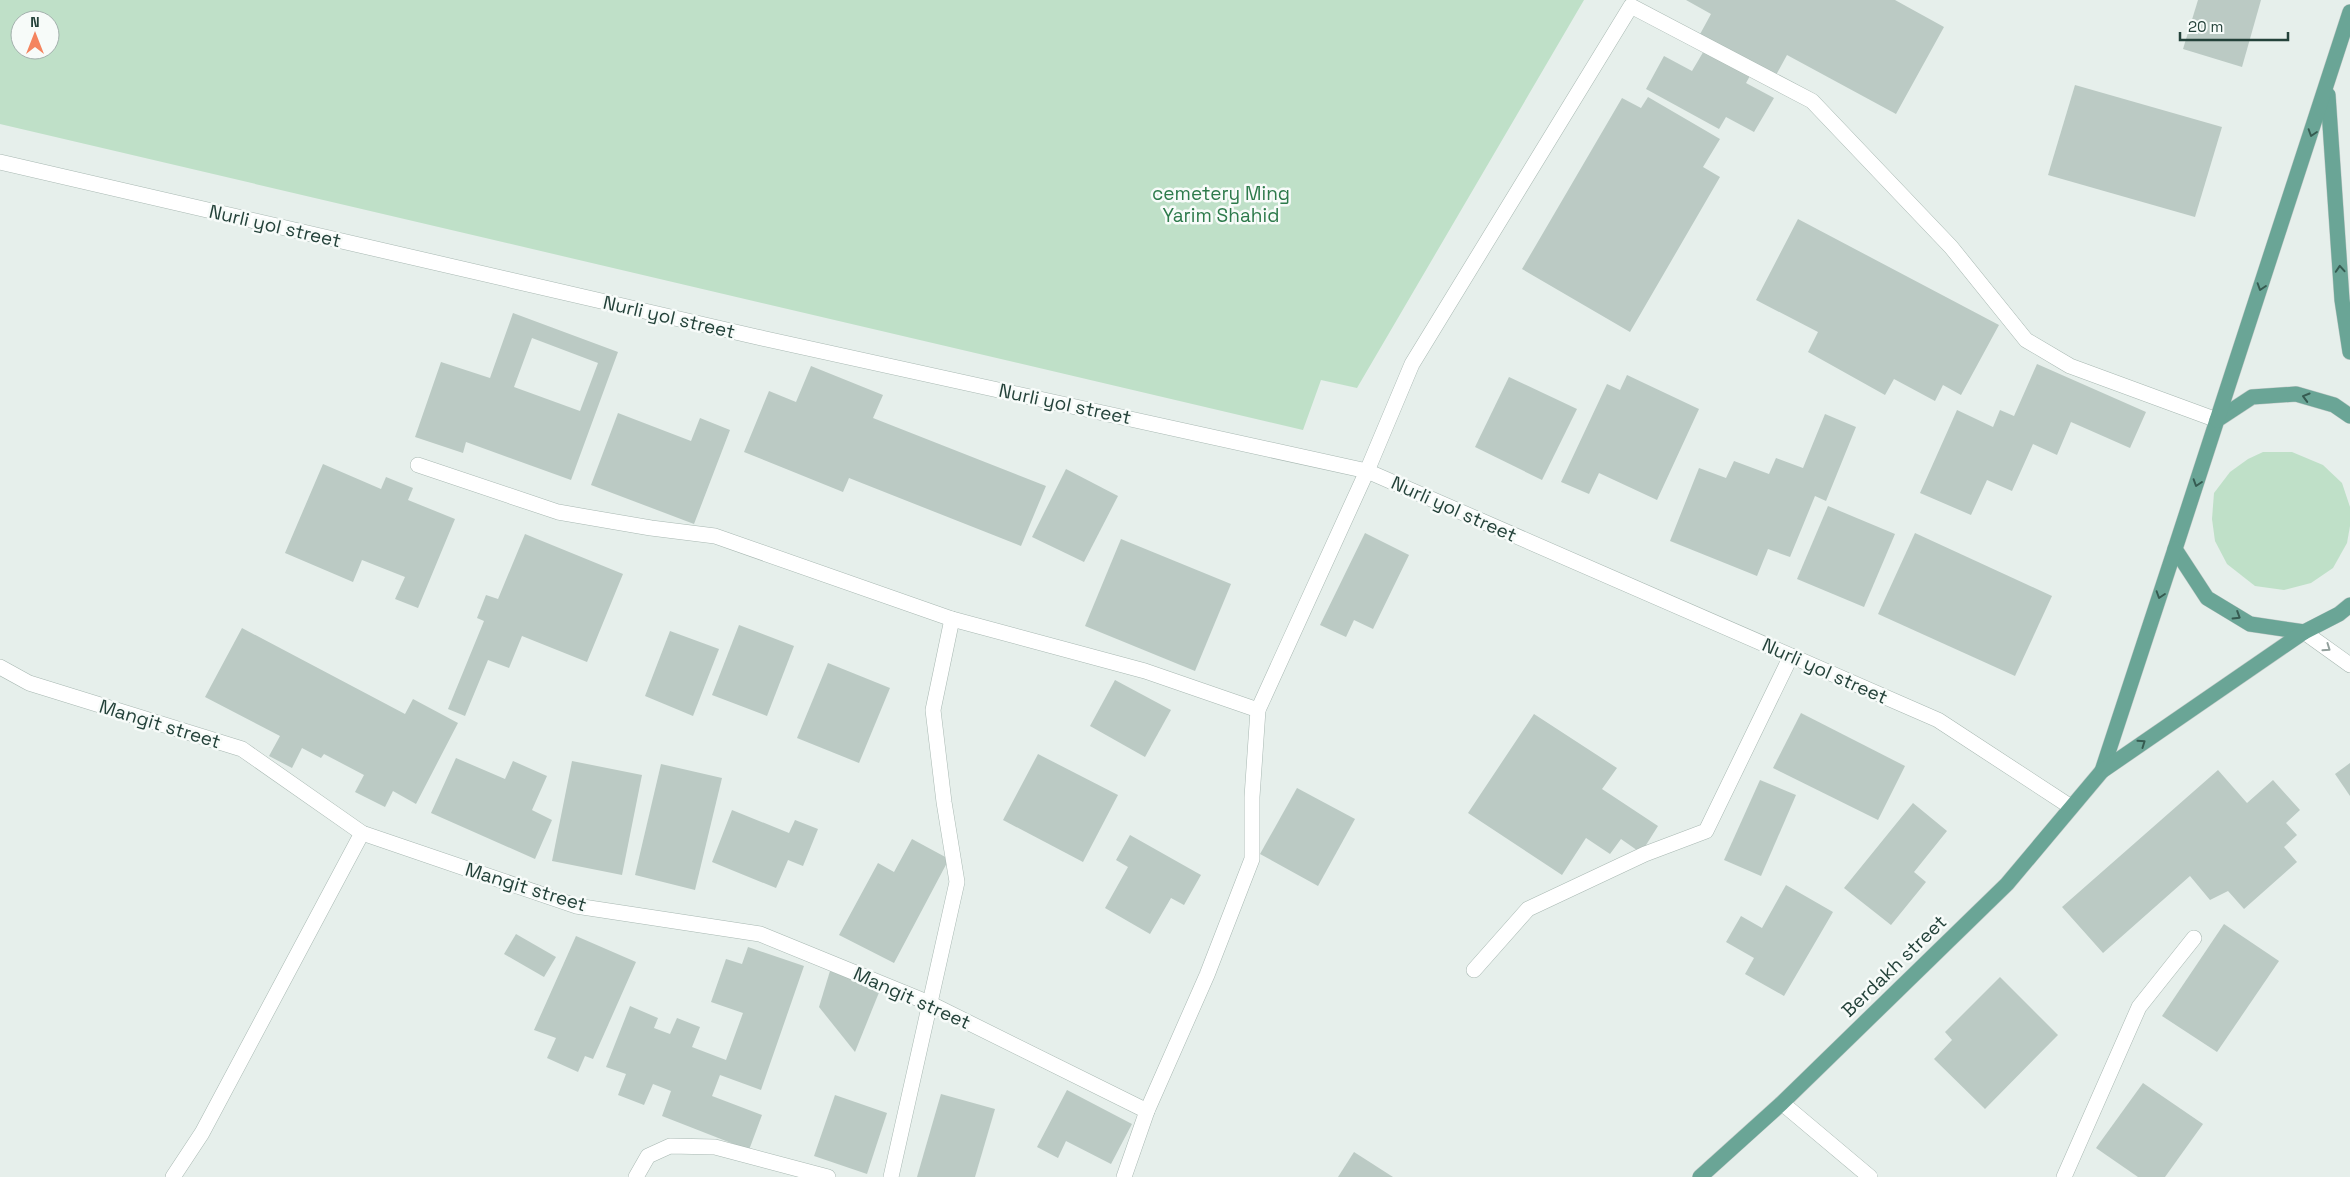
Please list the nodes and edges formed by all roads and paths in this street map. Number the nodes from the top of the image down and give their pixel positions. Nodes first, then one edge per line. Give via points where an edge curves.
1 (2350, 12) edge
2 (2327, 86) junction
3 (0, 162) edge
4 (2346, 299) edge
5 (2350, 352) edge
6 (2350, 416) edge
7 (2217, 420) junction
8 (418, 465) dead end
9 (1367, 471) junction
10 (2176, 549) junction
11 (2350, 605) edge
12 (952, 619) junction
13 (2304, 632) junction
14 (1791, 656) junction
15 (2350, 665) edge
16 (0, 667) edge
17 (1258, 710) junction
18 (2102, 771) junction
19 (2071, 807) junction
20 (362, 834) junction
21 (2194, 938) dead end
22 (1474, 970) dead end
23 (930, 1003) junction
24 (1782, 1103) junction
25 (1147, 1111) junction
26 (173, 1177) edge
27 (636, 1177) edge
28 (828, 1177) edge
29 (891, 1177) edge
30 (1124, 1177) edge
31 (1700, 1177) edge
32 (1870, 1177) edge
33 (2064, 1177) edge

1 - 2 main road
4 -> 2 main road
2 -> 7 main road
3 - 9 street, Nurli yol street via 757,337
4 - 5 main road
6 -> 7 main road via 2334,404 2296,394 2252,397
7 - 9 street via 2070,366 2026,340 1951,247 1812,101 1631,6 1412,364
7 -> 10 main road
8 - 12 street via 558,512 715,536
9 - 14 street, Nurli yol street
9 - 17 street
10 -> 13 main road via 2207,598 2250,624
10 -> 18 main road
11 - 13 main road
12 - 17 street via 1146,672
12 - 23 street via 933,710 956,882
13 -> 15 street
18 -> 13 main road
14 - 19 street, Nurli yol street via 1938,720
14 - 22 street via 1706,831 1645,854 1528,909
16 - 20 street, Mangit street via 29,683 242,750
17 - 25 street via 1252,796 1252,859 1207,975
18 - 19 main road, Berdakh street
19 - 24 main road, Berdakh street via 2007,884
20 - 23 street, Mangit street via 576,906 760,934
20 - 26 street via 202,1133
21 - 33 street via 2139,1007
23 - 25 street, Mangit street
23 - 29 street
24 - 31 main road, Berdakh street
24 - 32 street
25 - 30 street
27 - 28 street via 648,1156 670,1146 715,1147

